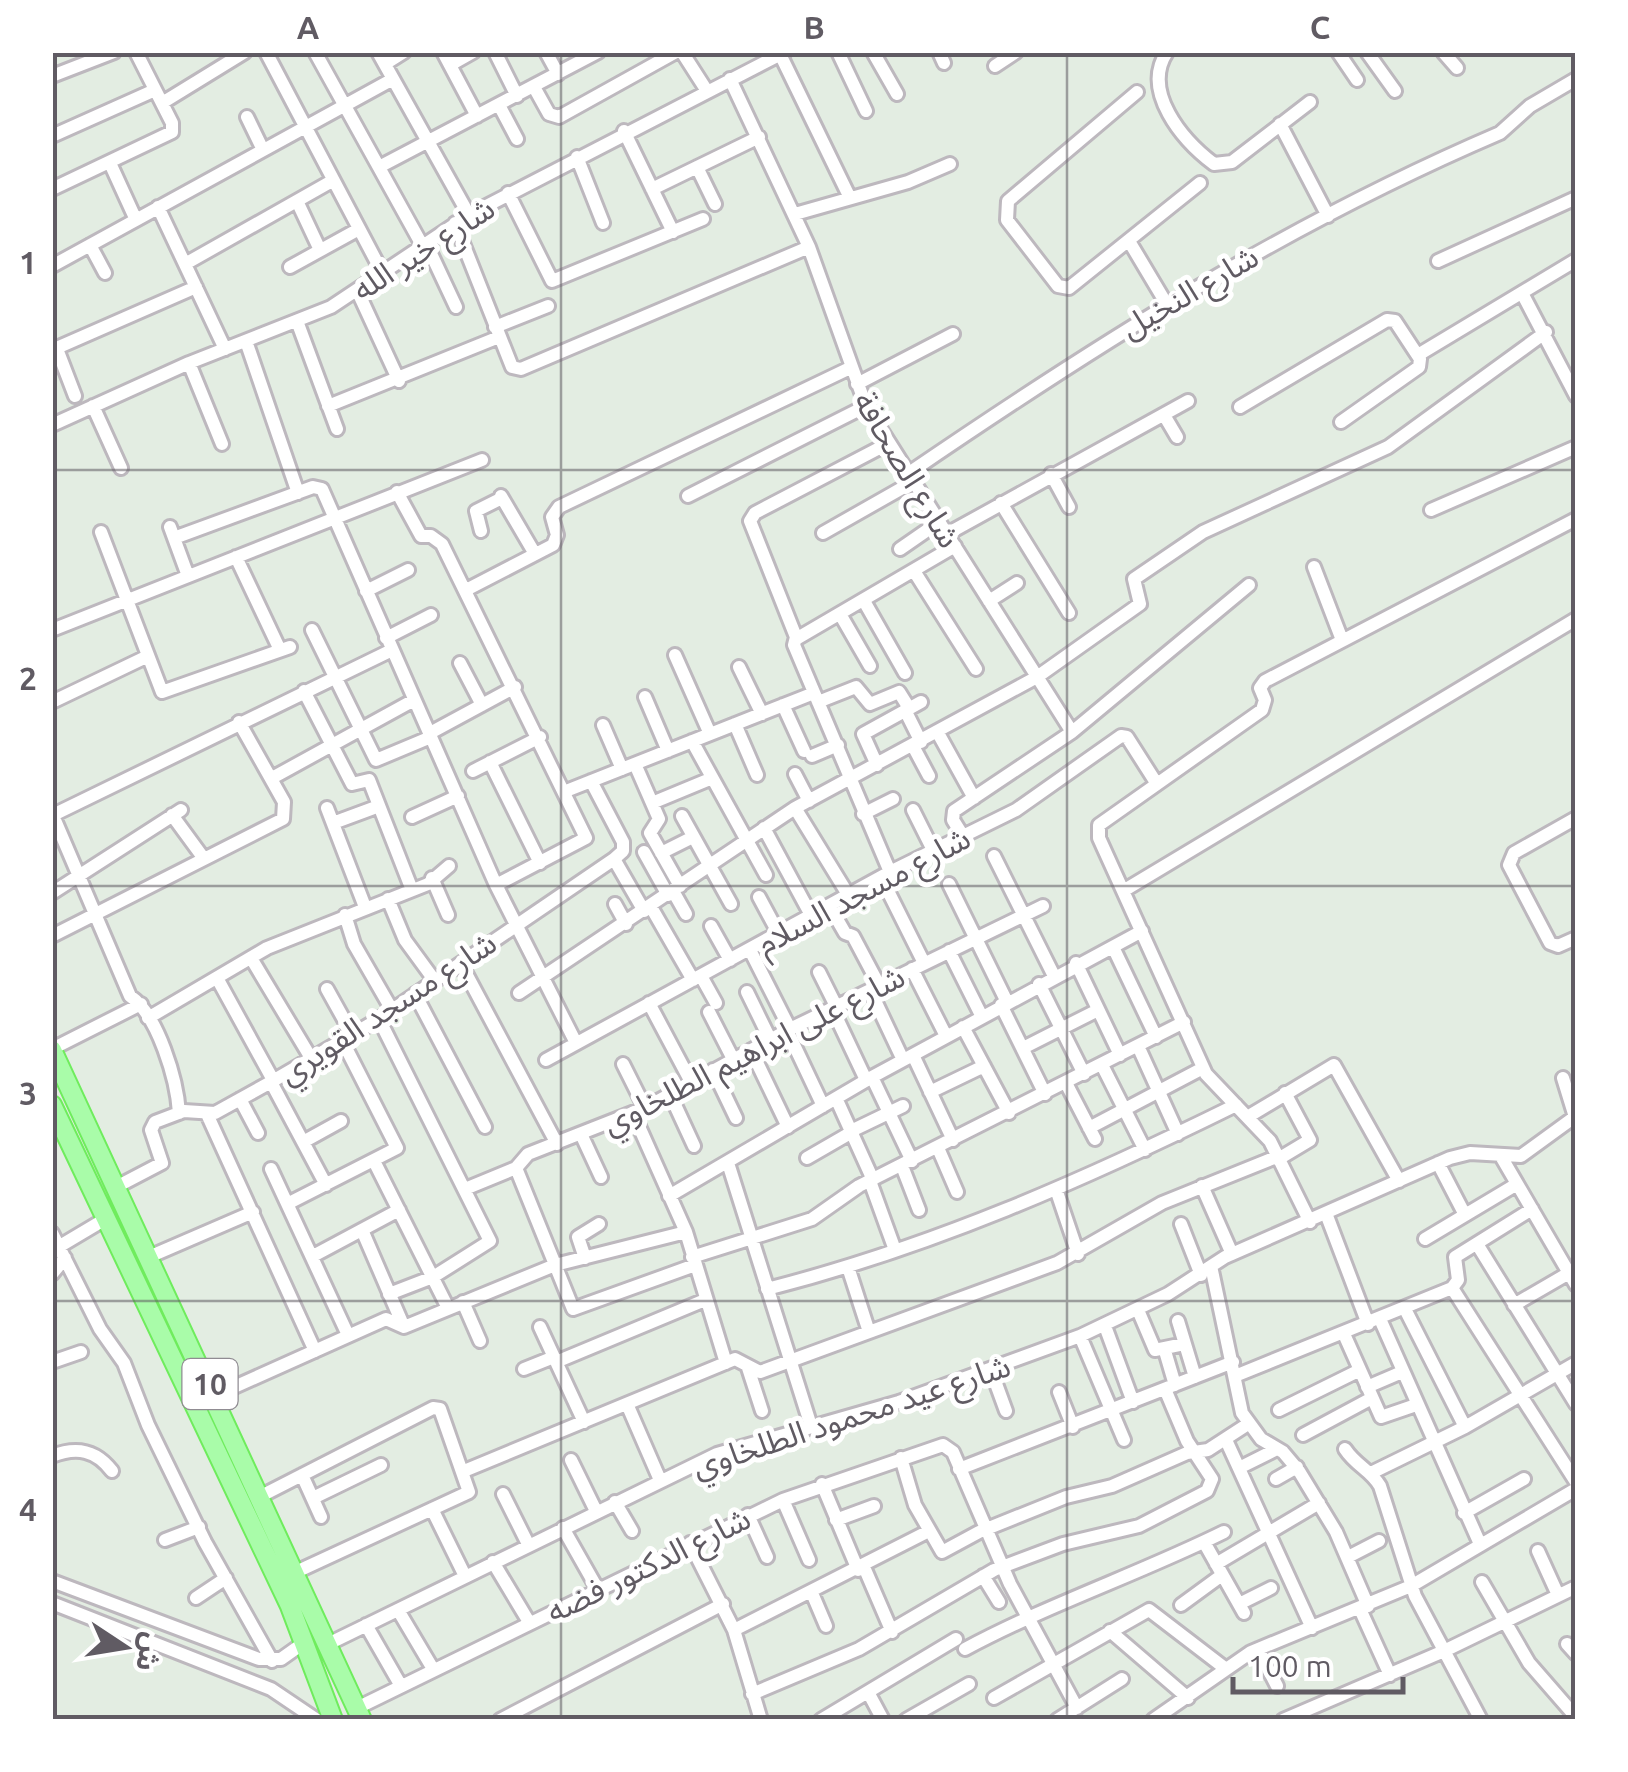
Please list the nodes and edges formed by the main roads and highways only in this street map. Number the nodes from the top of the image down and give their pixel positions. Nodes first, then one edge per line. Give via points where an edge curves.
1 (52, 1049) edge
2 (52, 1105) edge
3 (238, 1444) junction
4 (218, 1454) junction
5 (360, 1714) edge
6 (333, 1720) edge

1 - 3 main road, 10
2 - 4 main road, 10
3 - 4 main road
3 - 5 main road, 10
4 - 6 main road, 10 via 305,1642

